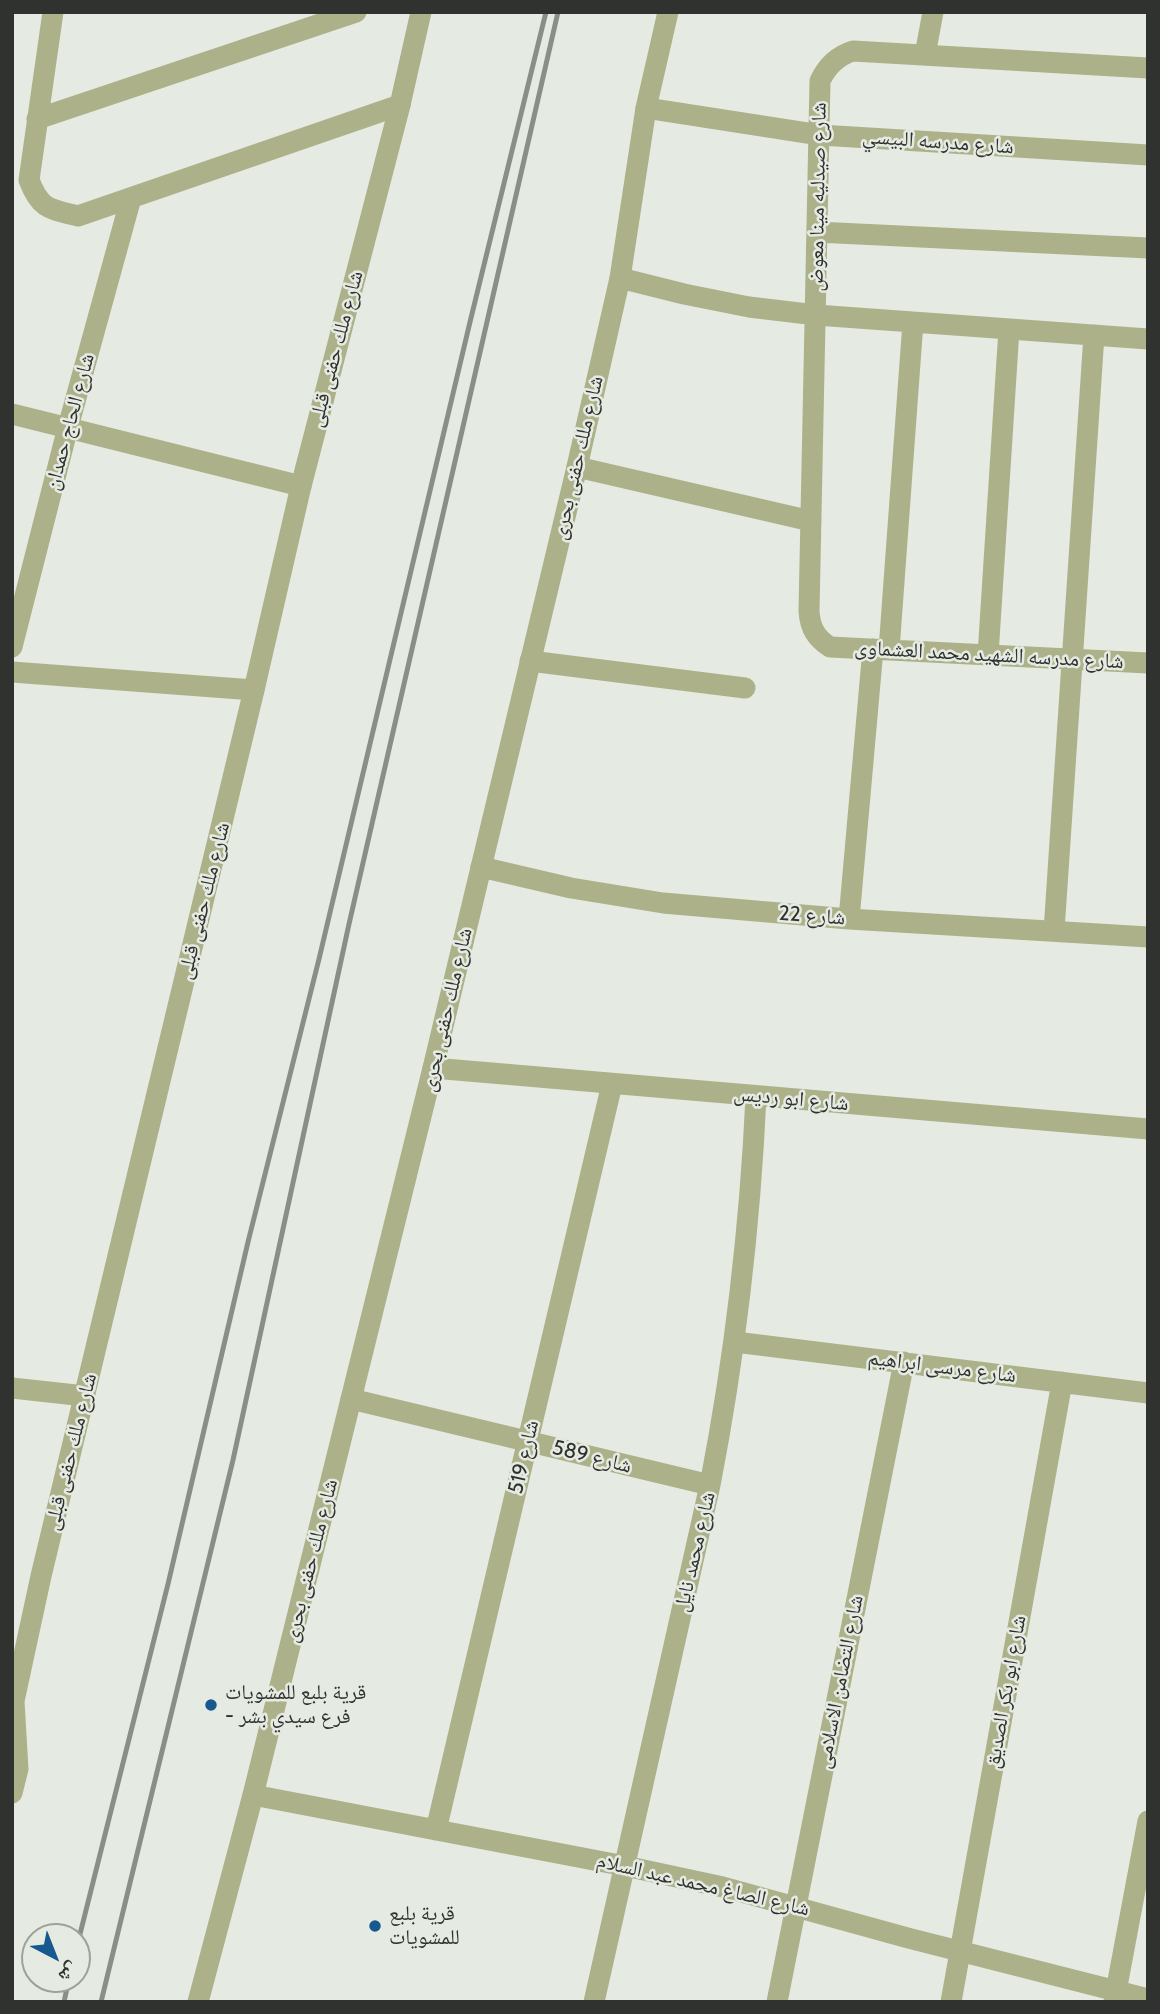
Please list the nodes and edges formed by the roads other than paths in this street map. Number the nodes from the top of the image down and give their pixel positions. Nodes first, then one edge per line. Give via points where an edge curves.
1 (53, 12) edge
2 (356, 12) edge
3 (421, 12) edge
4 (667, 12) edge
5 (933, 12) edge
6 (925, 55) junction
7 (1148, 68) edge
8 (400, 104) junction
9 (646, 108) junction
10 (37, 120) junction
11 (820, 135) junction
12 (1148, 155) edge
13 (131, 198) junction
14 (817, 232) junction
15 (1148, 248) edge
16 (620, 278) junction
17 (816, 315) junction
18 (914, 322) junction
19 (1009, 329) junction
20 (1094, 335) junction
21 (1148, 339) edge
22 (12, 414) edge
23 (68, 428) junction
24 (577, 467) junction
25 (301, 486) junction
26 (811, 521) junction
27 (12, 647) edge
28 (830, 647) joint
29 (881, 650) junction
30 (988, 655) junction
31 (1073, 659) junction
32 (530, 661) junction
33 (1148, 663) edge
34 (12, 672) edge
35 (745, 688) dead end
36 (254, 690) junction
37 (481, 867) junction
38 (849, 919) junction
39 (1054, 931) junction
40 (1148, 937) edge
41 (433, 1068) junction
42 (612, 1084) junction
43 (756, 1096) junction
44 (1148, 1129) edge
45 (735, 1342) junction
46 (904, 1362) junction
47 (1062, 1382) junction
48 (12, 1388) edge
49 (1148, 1393) edge
50 (85, 1396) junction
51 (351, 1399) junction
52 (528, 1441) junction
53 (710, 1485) junction
54 (12, 1793) edge
55 (253, 1795) junction
56 (1148, 1821) edge
57 (436, 1830) junction
58 (625, 1866) junction
59 (796, 1906) junction
60 (960, 1950) junction
61 (1115, 1996) edge
62 (1148, 1999) edge
63 (198, 2002) edge
64 (594, 2002) edge
65 (777, 2002) edge
66 (951, 2002) edge

1 - 10 street
2 - 10 street
3 - 8 street, شارع ملك حفنى قبلى
4 - 9 street, شارع ملك حفنى بحرى
5 - 6 street
6 - 7 street, شارع صيدليه مينا معوض
6 - 11 street, شارع صيدليه مينا معوض via 853,51 839,57 820,81
8 - 13 street
8 - 25 street, شارع ملك حفنى قبلى
9 - 11 street, شارع مدرسه البيسي
9 - 16 street, شارع ملك حفنى بحرى
10 - 13 street via 29,180 36,199 49,209 78,216
11 - 12 street, شارع مدرسه البيسي
11 - 14 street, شارع صيدليه مينا معوض
13 - 23 street, شارع الحاج حمدان
14 - 15 street
14 - 17 street, شارع صيدليه مينا معوض
16 - 17 street via 749,307
16 - 24 street, شارع ملك حفنى بحرى
17 - 18 street
17 - 26 street, شارع صيدليه مينا معوض
18 - 19 street
18 - 29 street
19 - 20 street
19 - 30 street
20 - 21 street
20 - 31 street
22 - 23 street
23 - 25 street
23 - 27 street, شارع الحاج حمدان
24 - 26 street
24 - 32 street, شارع ملك حفنى بحرى
25 - 36 street, شارع ملك حفنى قبلى
26 - 28 street, شارع صيدليه مينا معوض via 810,622 820,641
28 - 29 street, شارع مدرسه الشهيد محمد العشماوى
29 - 30 street, شارع مدرسه الشهيد محمد العشماوى
29 - 38 street
30 - 31 street, شارع مدرسه الشهيد محمد العشماوى
31 - 33 street, شارع مدرسه الشهيد محمد العشماوى
31 - 39 street
32 - 35 street
32 - 37 street, شارع ملك حفنى بحرى
34 - 36 street
36 - 50 street, شارع ملك حفنى قبلى
37 - 38 street, شارع 22 via 663,903
37 - 41 street, شارع ملك حفنى بحرى
38 - 39 street, شارع 22
39 - 40 street, شارع 22
41 - 42 street, شارع ابو رديس
41 - 51 street, شارع ملك حفنى بحرى
42 - 43 street, شارع ابو رديس
42 - 52 street, شارع 519
43 - 44 street, شارع ابو رديس
43 - 45 street, شارع محمد نايل
45 - 46 street, شارع مرسى ابراهيم
45 - 53 street, شارع محمد نايل
46 - 47 street, شارع مرسى ابراهيم
46 - 59 street, شارع التضامن الاسلامى
47 - 49 street, شارع مرسى ابراهيم
47 - 60 street, شارع ابو بكر الصديق
48 - 50 street
50 - 54 street, شارع ملك حفنى قبلى via 14,1701 18,1769
51 - 52 street, شارع 589
51 - 55 street, شارع ملك حفنى بحرى
52 - 53 street, شارع 589
52 - 57 street, شارع 519
53 - 58 street, شارع محمد نايل
55 - 57 street, شارع الصاغ محمد عبد السلام
55 - 63 street, شارع ملك حفنى بحرى
56 - 61 street
57 - 58 street, شارع الصاغ محمد عبد السلام
58 - 59 street, شارع الصاغ محمد عبد السلام
58 - 64 street, شارع محمد نايل
59 - 60 street, شارع الصاغ محمد عبد السلام
59 - 65 street, شارع التضامن الاسلامى
60 - 61 street, شارع الصاغ محمد عبد السلام
60 - 66 street, شارع ابو بكر الصديق
61 - 62 street, شارع الصاغ محمد عبد السلام

